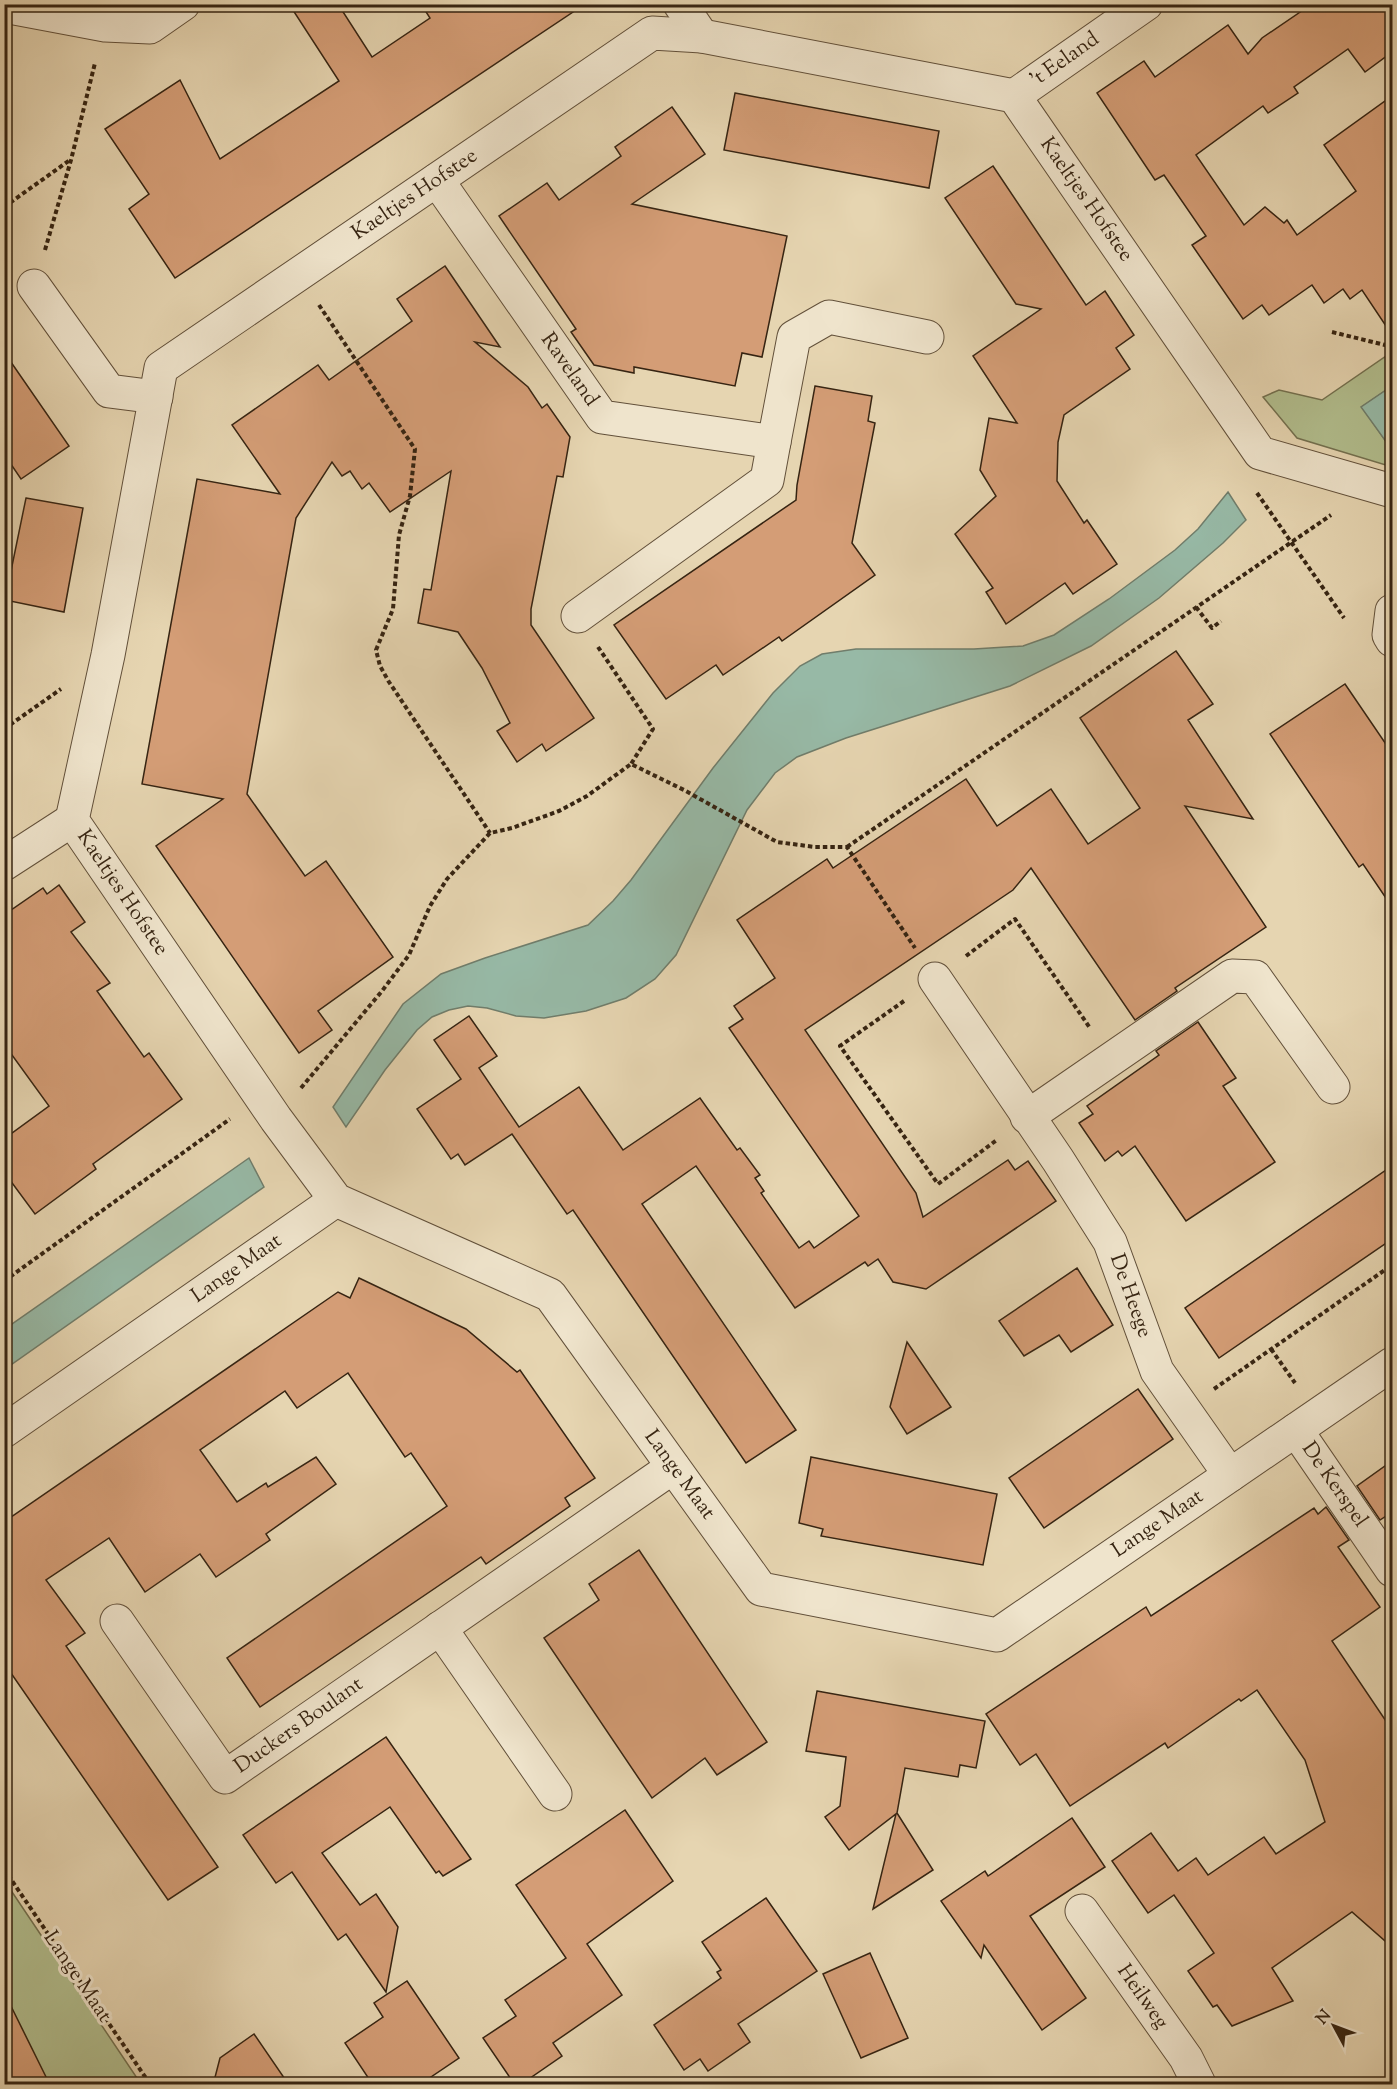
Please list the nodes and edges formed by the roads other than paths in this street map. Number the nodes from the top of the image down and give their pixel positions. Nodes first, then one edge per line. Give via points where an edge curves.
1 (183, 4) edge
2 (680, 4) edge
3 (1146, 4) edge
4 (4, 6) edge
5 (702, 36) junction
6 (1014, 96) junction
7 (437, 180) junction
8 (34, 286) road end
9 (927, 337) dead end
10 (156, 398) junction
11 (774, 441) junction
12 (1383, 488) edge
13 (1392, 611) edge
14 (578, 616) road end
15 (1392, 639) edge
16 (72, 820) junction
17 (4, 864) edge
18 (935, 979) road end
19 (1333, 1087) dead end
20 (1027, 1117) junction
21 (336, 1200) junction
22 (1392, 1364) edge
23 (1296, 1430) junction
24 (4, 1431) edge
25 (673, 1467) junction
26 (1230, 1475) junction
27 (1392, 1570) edge
28 (117, 1621) dead end
29 (440, 1628) junction
30 (555, 1794) dead end
31 (1082, 1911) dead end
32 (1199, 2085) edge

1 - 4 street via 150,27 105,25
2 - 5 street
3 - 6 street, 't Eeland
5 - 6 street, Kaeltjes Hofstee
5 - 7 street, Kaeltjes Hofstee via 652,33
6 - 12 street, Kaeltjes Hofstee via 1260,453
7 - 10 street, Kaeltjes Hofstee via 161,368
7 - 11 street, Raveland via 602,417
8 - 10 street via 109,391
9 - 11 street via 829,317 794,337
10 - 16 street, Kaeltjes Hofstee via 108,655
11 - 14 street via 767,480
13 - 15 street
16 - 17 street
16 - 21 street, Kaeltjes Hofstee
18 - 20 street, De Heege
19 - 20 street via 1256,977 1232,976
20 - 26 street, De Heege via 1110,1242 1157,1371
21 - 24 street, Lange Maat
21 - 25 street, Lange Maat via 550,1295
22 - 23 street, Lange Maat
23 - 26 street, Lange Maat
23 - 27 street, De Kerspel
25 - 26 street, Lange Maat via 761,1589 997,1635
25 - 29 street, Duckers Boulant
28 - 29 street, Duckers Boulant via 225,1777
29 - 30 street
31 - 32 street, Heilweg via 1186,2058

